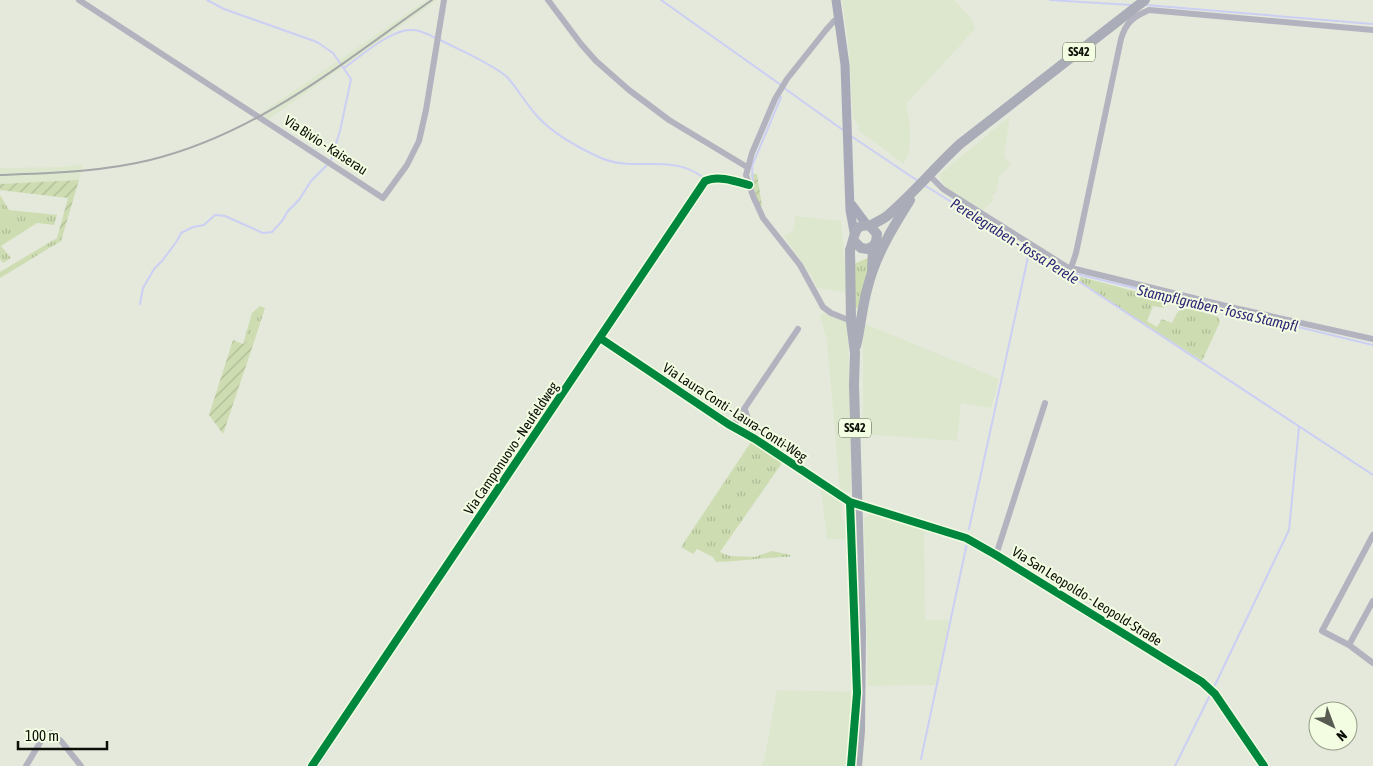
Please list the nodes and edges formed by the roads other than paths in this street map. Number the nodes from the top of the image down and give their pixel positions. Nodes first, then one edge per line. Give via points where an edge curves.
1 (79, 0) edge
2 (444, 0) edge
3 (548, 0) edge
4 (836, 0) edge
5 (1145, 0) edge
6 (839, 19) junction
7 (1373, 30) edge
8 (747, 167) junction
9 (749, 185) junction
10 (919, 186) junction
11 (850, 200) junction
12 (871, 228) junction
13 (854, 236) junction
14 (873, 246) junction
15 (1071, 268) junction
16 (872, 272) junction
17 (846, 319) dead end
18 (798, 329) dead end
19 (1373, 339) edge
20 (602, 340) junction
21 (855, 353) junction
22 (1045, 403) dead end
23 (745, 410) junction
24 (735, 428) junction
25 (755, 438) junction
26 (857, 504) junction
27 (1373, 535) edge
28 (996, 554) junction
29 (1373, 601) edge
30 (1350, 645) junction
31 (1372, 662) edge
32 (26, 766) edge
33 (81, 766) edge
34 (312, 766) edge
35 (857, 766) edge
36 (1264, 766) edge

1 - 2 street, Via Bivio - Kaiserau via 383,198 407,165 419,141
3 - 8 street via 596,61 629,90 669,120
4 - 6 main road
5 - 10 main road, SS42 via 960,144
6 - 8 street via 834,20 775,98
6 - 11 main road via 845,65
7 - 15 street via 1149,10 1137,15 1125,26 1121,39
8 - 9 street
9 - 17 street via 763,218 800,266 823,306
9 - 20 street, Via Camponuovo - Neufeldweg via 719,178 705,181
10 - 12 main road, SS42 via 894,218
10 - 15 street via 943,189
10 - 16 main road, SS42 via 894,225
11 - 12 main road
11 - 13 main road
12 - 13 main road, SS42 via 861,226
12 - 14 main road, SS42 via 876,242
13 - 14 main road via 857,246 868,249
13 - 21 main road, SS42 via 850,250
14 - 16 main road, SS42
15 - 19 street
16 - 21 main road, SS42
18 - 23 street, Via Laura Conti - Laura-Conti-Weg
20 - 24 street, Via Laura Conti - Laura-Conti-Weg
20 - 34 street, Via Camponuovo - Neufeldweg
21 - 26 main road, SS42
22 - 28 street
23 - 24 street, Via Laura Conti - Laura-Conti-Weg via 736,421
23 - 25 street, Via Laura Conti - Laura-Conti-Weg
24 - 25 street, Via Laura Conti - Laura-Conti-Weg
25 - 26 street, Via Laura Conti - Laura-Conti-Weg
26 - 28 street, Via San Leopoldo - Leopold-Straße via 966,538
26 - 35 main road, SS42 via 861,632
27 - 30 street via 1322,631
28 - 36 street, Via San Leopoldo - Leopold-Straße via 1202,682 1216,694
29 - 30 street
30 - 31 street
32 - 33 street via 44,736 52,733

